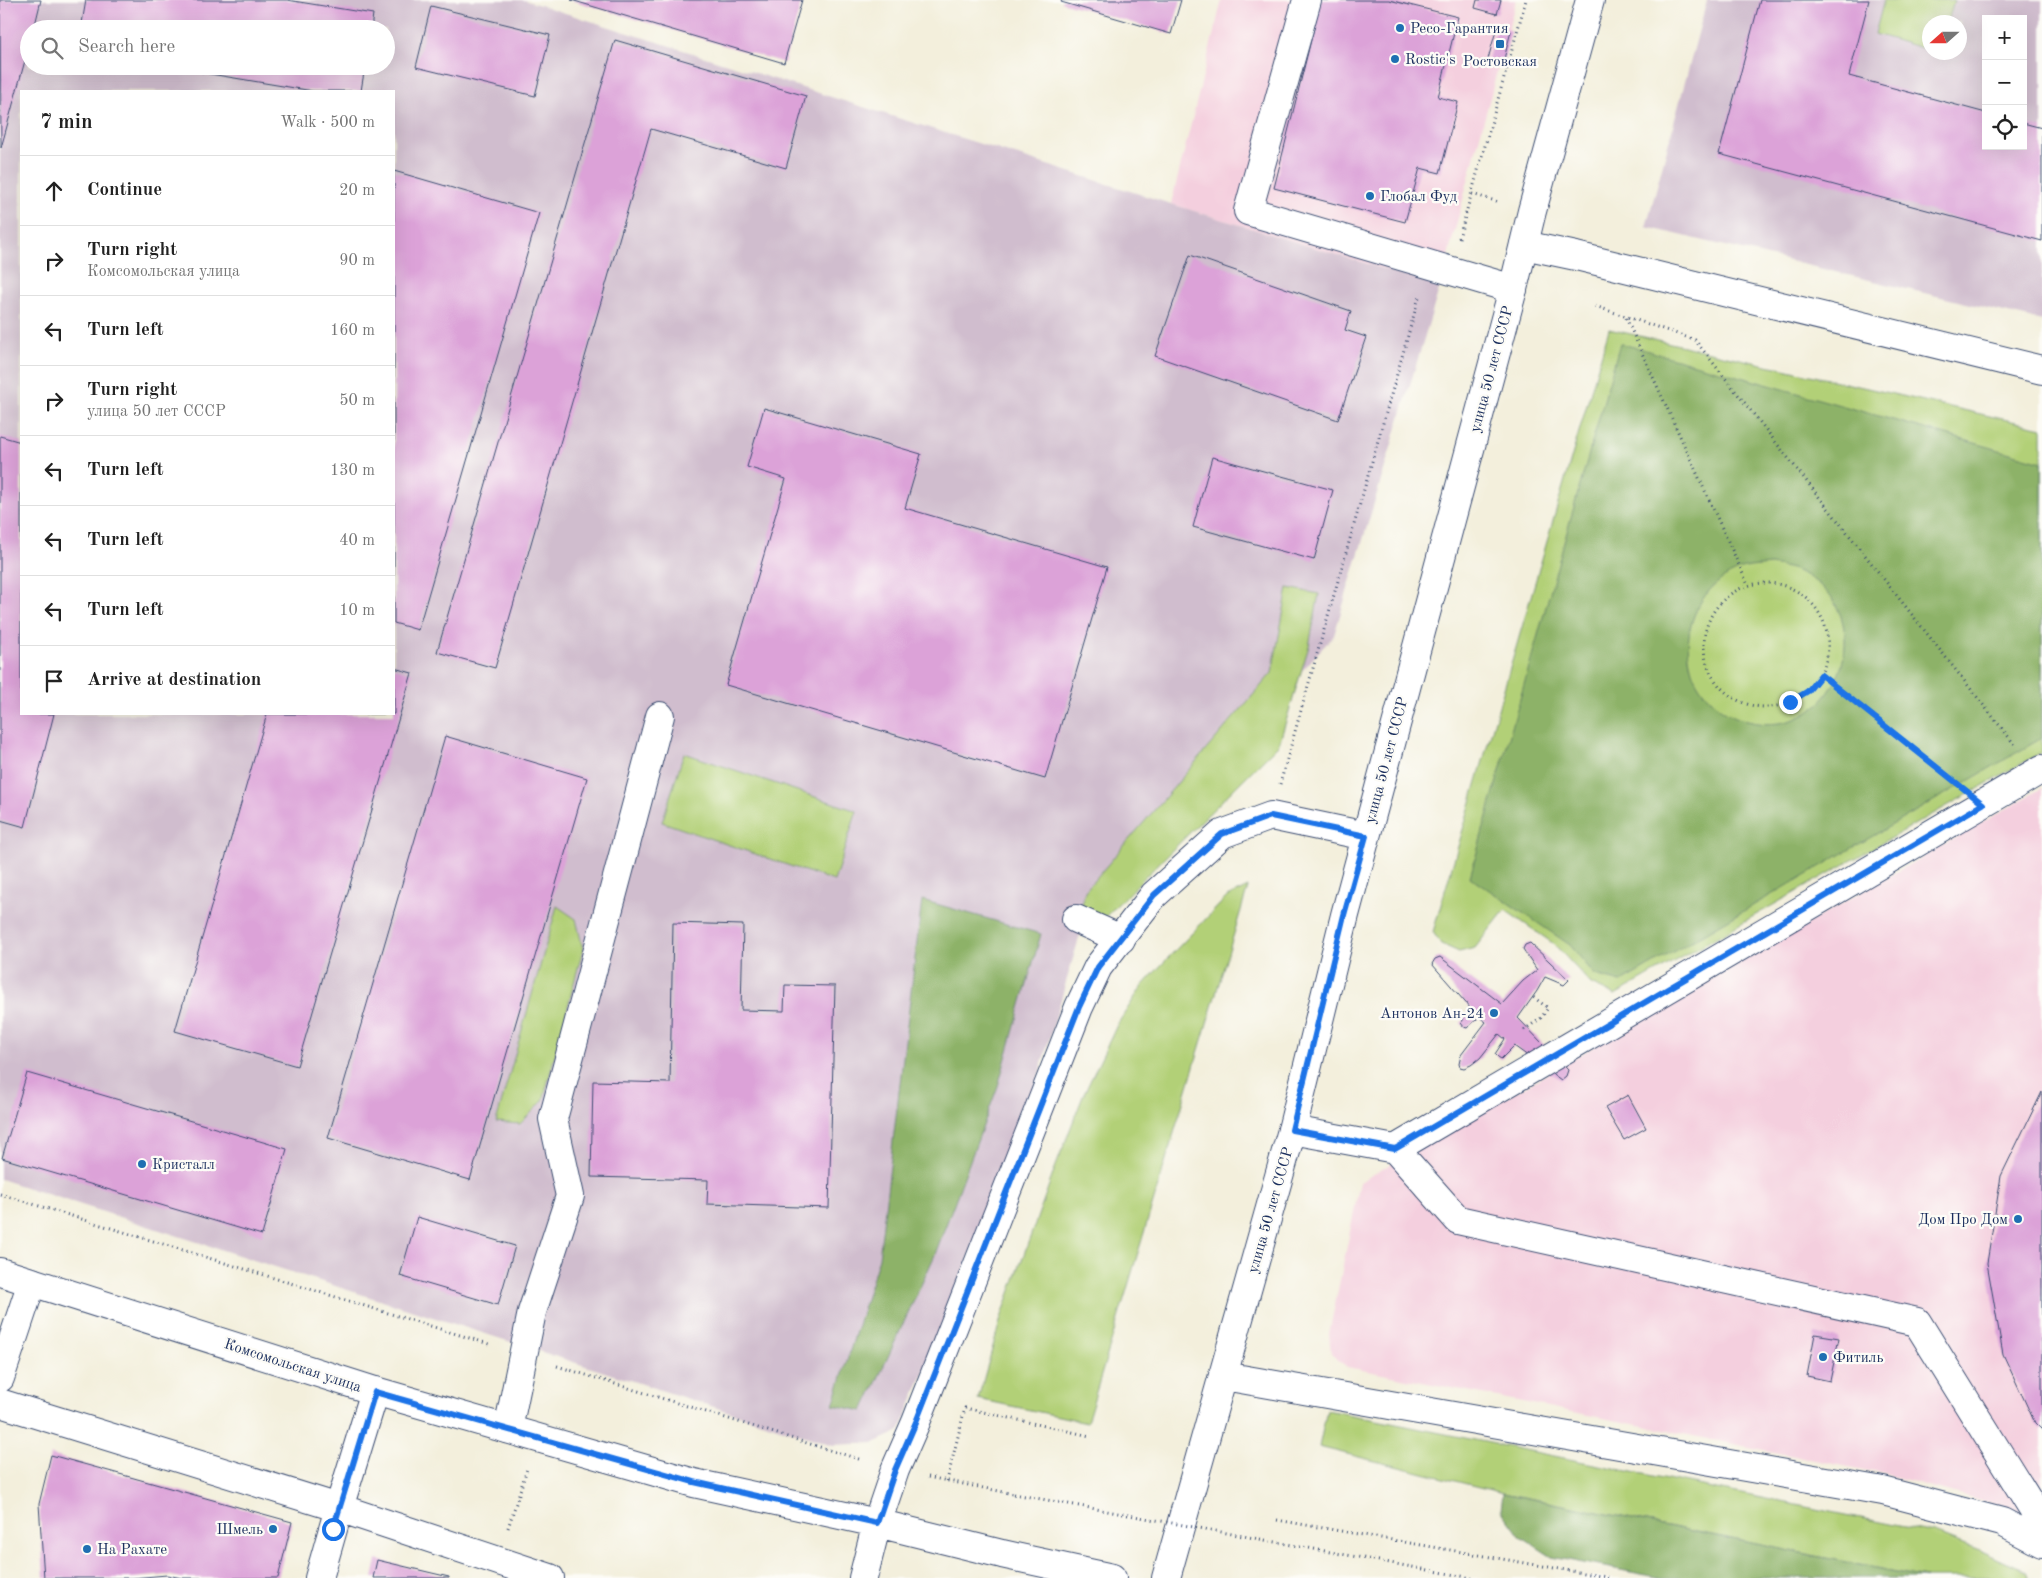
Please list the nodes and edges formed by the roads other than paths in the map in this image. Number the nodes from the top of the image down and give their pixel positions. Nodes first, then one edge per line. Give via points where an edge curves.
1 (1306, 0) edge
2 (1590, 0) edge
3 (1524, 245) junction
4 (1513, 289) junction
5 (2042, 370) edge
6 (660, 716) dead end
7 (2039, 771) edge
8 (1366, 836) junction
9 (1076, 919) dead end
10 (1121, 939) junction
11 (1292, 1130) junction
12 (1395, 1149) junction
13 (0, 1272) edge
14 (32, 1282) junction
15 (1224, 1376) junction
16 (0, 1378) edge
17 (375, 1392) junction
18 (0, 1403) edge
19 (508, 1429) junction
20 (339, 1508) junction
21 (877, 1523) junction
22 (2042, 1523) edge
23 (2042, 1543) edge
24 (320, 1578) edge
25 (550, 1578) edge
26 (863, 1578) edge
27 (1112, 1578) edge
28 (1166, 1578) edge

1 - 4 main road via 1248,211
2 - 3 main road, улица 50 лет СССР
3 - 4 main road, улица 50 лет СССР
3 - 5 main road
4 - 8 main road, улица 50 лет СССР
6 - 19 main road via 553,1119 570,1196 532,1312
7 - 12 main road
8 - 10 main road via 1271,816 1222,834 1154,895
8 - 11 main road, улица 50 лет СССР
9 - 10 main road
10 - 21 main road via 1098,967 1079,1007 895,1470
11 - 12 main road
11 - 15 main road, улица 50 лет СССР
12 - 22 main road via 1458,1220 1917,1322
13 - 14 main road, Комсомольская улица
14 - 16 main road
14 - 17 main road, Комсомольская улица
15 - 23 main road via 1883,1491 2002,1522
15 - 28 main road, улица 50 лет СССР
17 - 19 main road, Комсомольская улица
17 - 20 main road
18 - 20 main road
19 - 21 main road, Комсомольская улица via 694,1482
20 - 24 main road
20 - 25 main road
21 - 26 main road
21 - 27 main road, Комсомольская улица

